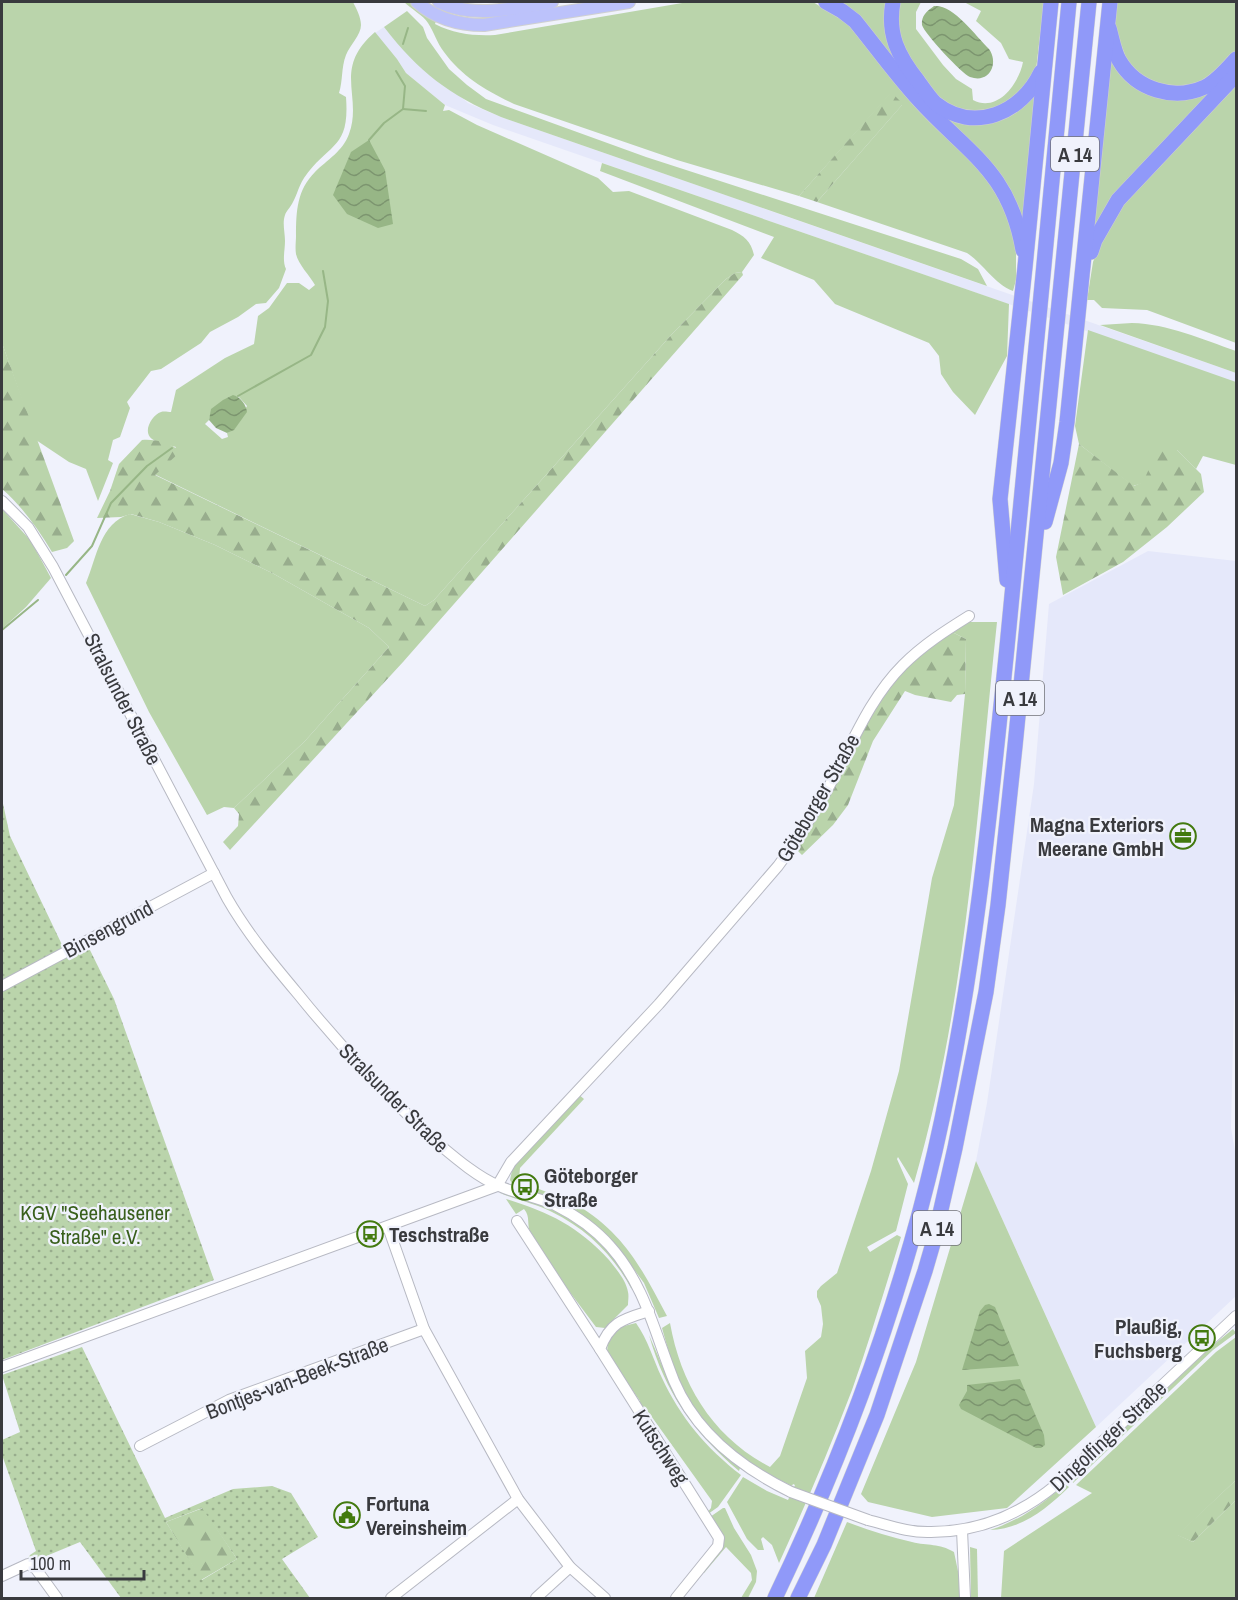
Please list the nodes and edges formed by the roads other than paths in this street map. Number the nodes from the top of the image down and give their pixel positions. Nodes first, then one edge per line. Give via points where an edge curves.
1 (417, 2) edge
2 (439, 2) edge
3 (552, 2) edge
4 (629, 2) edge
5 (826, 2) edge
6 (893, 2) edge
7 (1051, 2) edge
8 (1069, 2) edge
9 (1089, 2) edge
10 (1110, 2) edge
11 (1107, 23) junction
12 (1046, 58) junction
13 (1236, 59) edge
14 (1236, 75) edge
15 (1025, 267) junction
16 (1082, 287) junction
17 (2, 501) edge
18 (1034, 559) junction
19 (1011, 609) junction
20 (969, 616) dead end
21 (214, 873) junction
22 (2, 986) edge
23 (497, 1186) junction
24 (517, 1221) dead end
25 (387, 1227) junction
26 (649, 1311) junction
27 (1236, 1316) edge
28 (424, 1329) junction
29 (600, 1349) junction
30 (2, 1367) edge
31 (140, 1446) dead end
32 (518, 1500) junction
33 (962, 1530) junction
34 (570, 1567) junction
35 (2, 1576) edge
36 (57, 1599) edge
37 (391, 1599) edge
38 (536, 1599) edge
39 (605, 1599) edge
40 (676, 1599) edge
41 (775, 1599) edge
42 (798, 1599) edge
43 (965, 1599) edge

1 - 4 main road via 445,20 484,26
2 - 3 main road via 483,12
5 - 15 highway via 855,21 919,100 977,155 997,180 1017,225
6 - 12 highway via 893,41 903,63 935,102 958,115 986,118 1011,109 1034,86
7 - 12 highway
8 - 19 highway, A 14
9 - 18 highway, A 14
10 - 11 highway
11 - 13 highway via 1119,60 1137,80 1162,92 1186,93 1205,87
11 - 16 highway
12 - 15 highway
14 - 16 highway via 1118,200 1095,240
15 - 19 highway via 1000,499
16 - 18 highway via 1061,463
17 - 21 street, Stralsunder Straße via 28,527 53,567
18 - 42 highway, A 14 via 986,992 947,1183 931,1250 877,1415
19 - 41 highway, A 14 via 968,986 935,1151 906,1261 859,1401
20 - 23 street, Göteborger Straße via 938,635 901,666 862,721 827,789 778,867 659,1004 511,1162
21 - 22 street, Binsengrund
21 - 23 street, Stralsunder Straße via 238,918 333,1037 435,1142
23 - 25 street
23 - 26 street, Stralsunder Straße via 554,1205 590,1227 624,1264
24 - 29 street, Kutschweg
25 - 28 street
25 - 30 street
26 - 29 street via 620,1321 605,1336
26 - 33 street, Stralsunder Straße, bridge via 675,1383 701,1423 747,1467 791,1492 868,1520 930,1533
27 - 33 street, Dingolfinger Straße via 1039,1499 1018,1512
28 - 31 street, Bontjes-van-Beek-Straße via 230,1400
28 - 32 street
29 - 40 street, Kutschweg via 718,1535 718,1546
32 - 34 street
32 - 37 street
33 - 43 street
34 - 38 street
34 - 39 street
35 - 36 street via 28,1564

